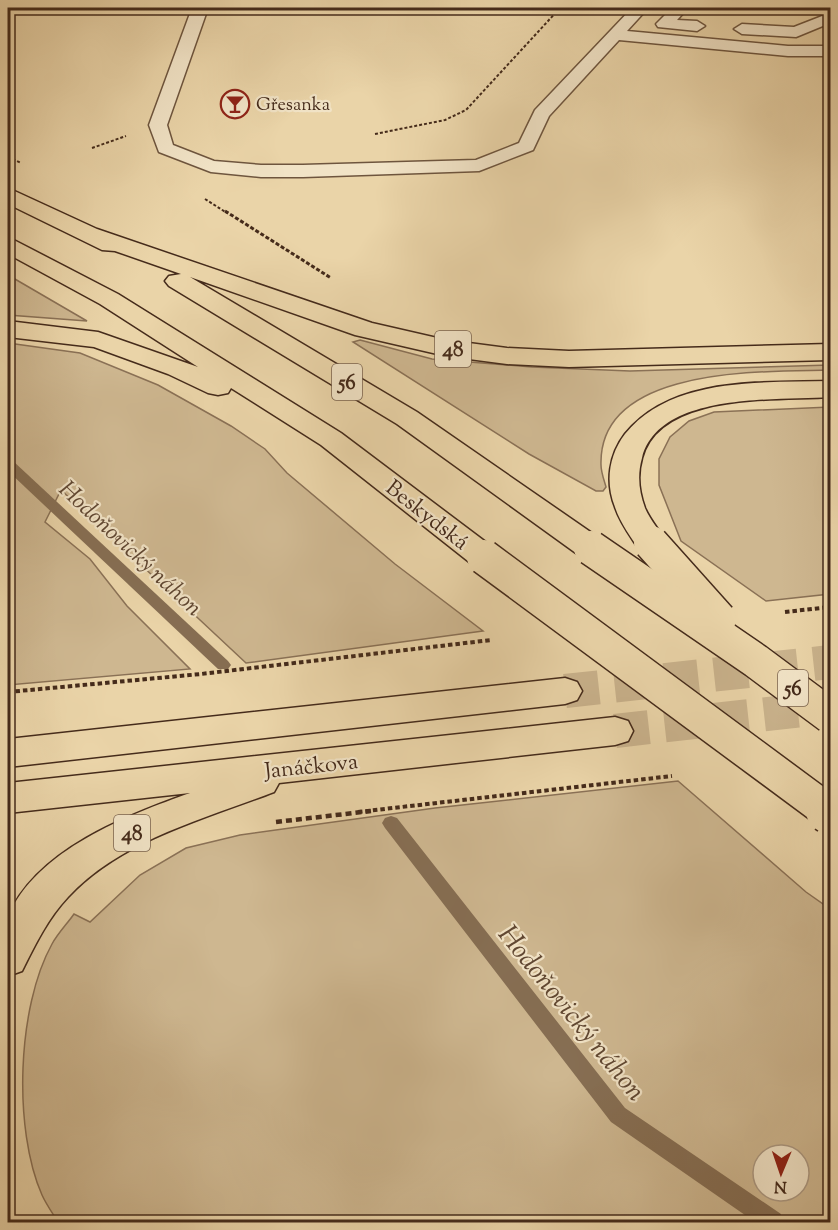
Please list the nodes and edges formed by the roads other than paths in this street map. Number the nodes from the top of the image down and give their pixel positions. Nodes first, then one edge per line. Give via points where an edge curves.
1 (200, 8) edge
2 (640, 8) edge
3 (680, 8) edge
4 (831, 18) edge
5 (664, 24) junction
6 (708, 27) dead end
7 (730, 28) dead end
8 (621, 30) junction
9 (831, 51) edge
10 (8, 195) edge
11 (92, 235) junction
12 (8, 244) edge
13 (8, 329) edge
14 (831, 352) edge
15 (831, 390) edge
16 (332, 439) junction
17 (756, 661) junction
18 (565, 691) tunnel mouth
19 (831, 716) edge
20 (615, 731) tunnel mouth
21 (17, 750) edge
22 (300, 766) junction
23 (8, 798) edge
24 (831, 813) edge
25 (8, 958) edge

1 - 8 lane via 158,125 165,148 211,166 261,171 479,165 527,146 541,114
2 - 8 lane
3 - 5 lane
4 - 7 lane via 796,32
5 - 6 lane
5 - 8 lane
8 - 9 lane via 788,51
10 - 11 main road, 56
11 - 14 main road, 48 via 364,328 446,348 569,359
11 - 17 main road, 56, bridge via 170,276 407,418
12 - 16 main road, Beskydská / 56 via 109,299
13 - 16 main road via 98,340 132,351
15 - 17 main road, bridge via 724,395 691,402 652,420 628,453 624,480 630,507 651,543
16 - 24 main road, Beskydská / 56, bridge via 484,557
17 - 19 main road, 56, bridge
18 - 21 main road, Janáčkova
20 - 22 main road, Janáčkova / 48
22 - 23 main road, Janáčkova / 48
22 - 25 main road, 48 via 122,837 104,848 54,885

